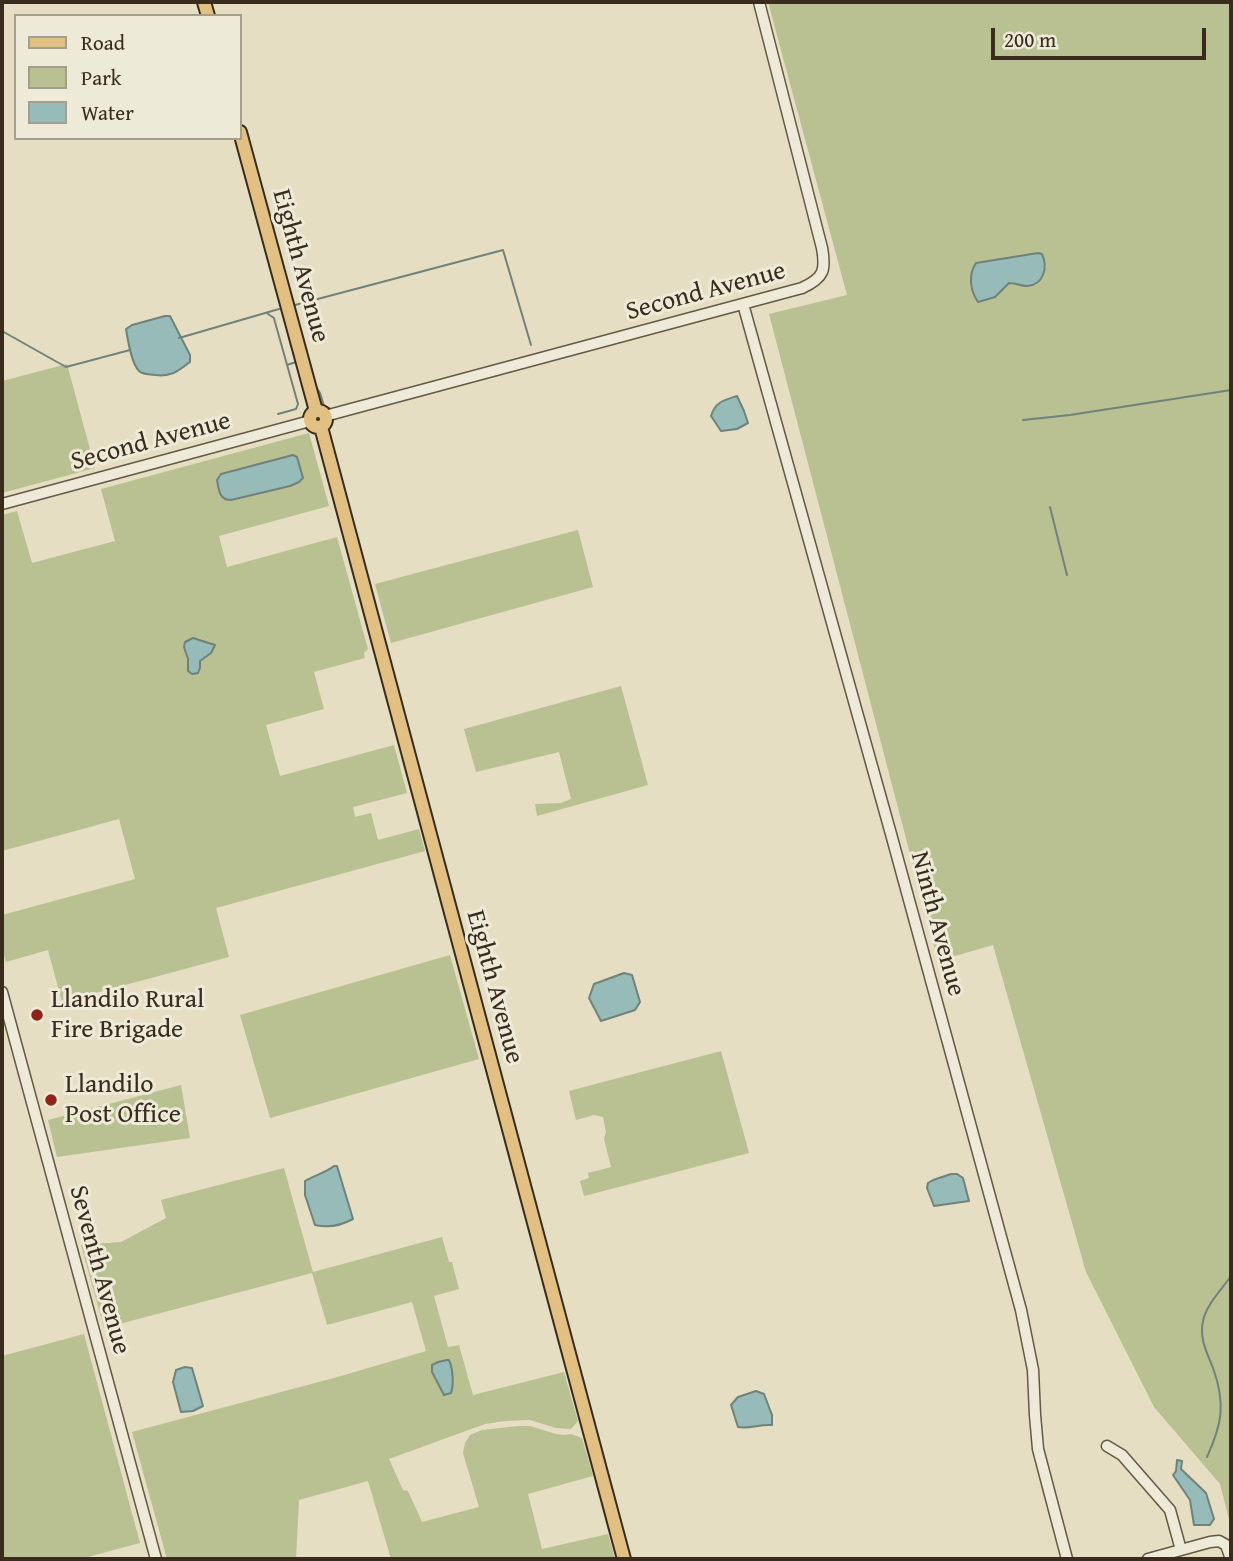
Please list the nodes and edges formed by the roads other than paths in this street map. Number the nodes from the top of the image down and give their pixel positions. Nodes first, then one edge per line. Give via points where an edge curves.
1 (760, 2) edge
2 (242, 139) edge
3 (743, 304) junction
4 (318, 419) junction
5 (2, 504) edge
6 (2, 992) edge
7 (1107, 1446) dead end
8 (1181, 1550) junction
9 (156, 1559) edge
10 (624, 1559) edge
11 (1068, 1559) edge
12 (1148, 1559) edge
13 (1231, 1559) edge

1 - 3 street, Second Avenue via 825,265 815,282
2 - 4 main road, Eighth Avenue
3 - 4 street, Second Avenue
3 - 11 street, Ninth Avenue via 1021,1310 1033,1370 1038,1449
4 - 5 street, Second Avenue
4 - 10 main road, Eighth Avenue
6 - 9 street, Seventh Avenue
7 - 8 street via 1122,1455 1170,1510
8 - 12 street
8 - 13 street via 1219,1541 1226,1545

